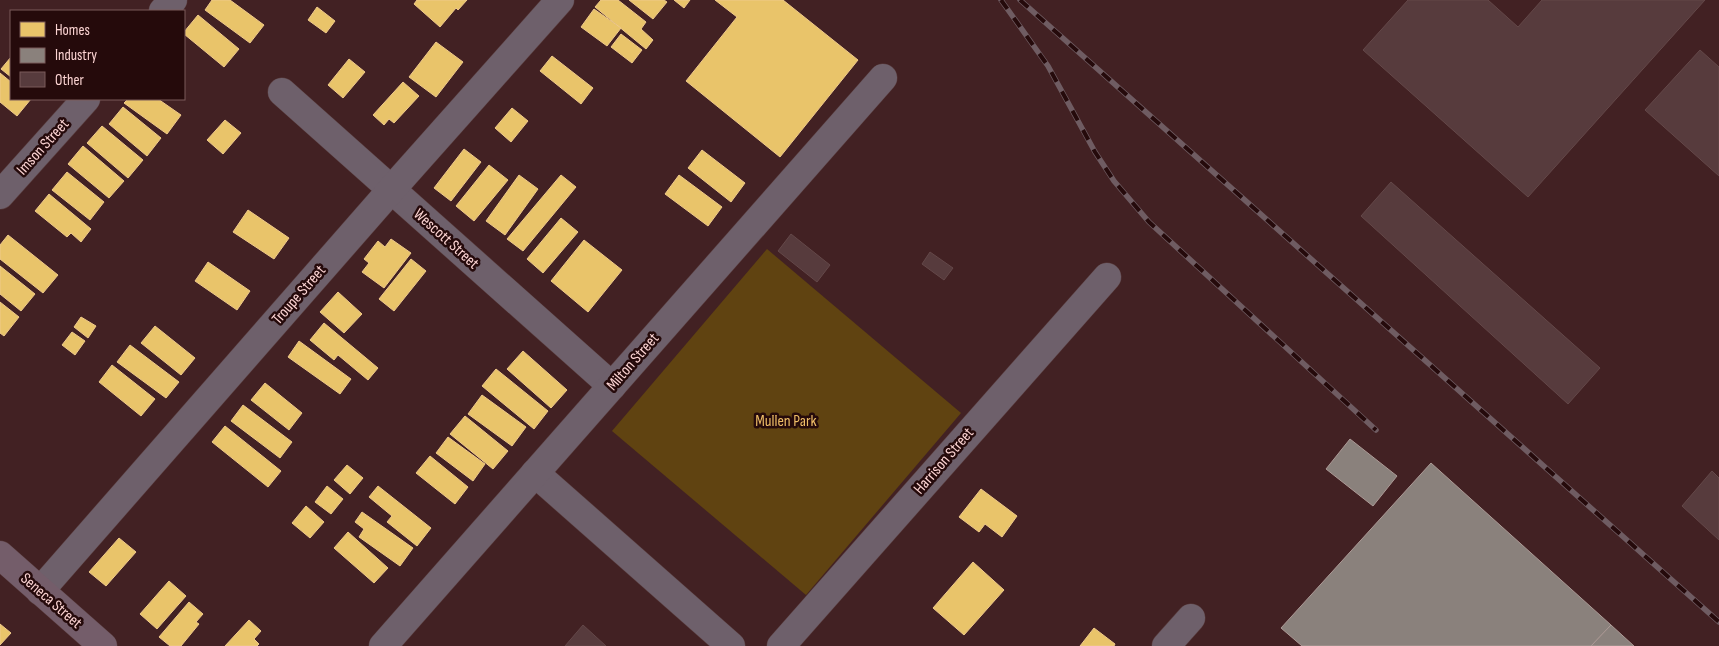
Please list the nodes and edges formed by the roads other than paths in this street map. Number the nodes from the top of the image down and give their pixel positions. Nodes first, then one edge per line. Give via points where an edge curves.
1 (173, 0) edge
2 (560, 0) edge
3 (164, 10) edge
4 (883, 78) dead end
5 (282, 92) dead end
6 (85, 100) edge
7 (391, 190) junction
8 (0, 195) edge
9 (1107, 276) dead end
10 (612, 386) junction
11 (536, 473) junction
12 (3, 565) edge
13 (40, 591) junction
14 (1191, 618) dead end
15 (103, 646) edge
16 (383, 646) edge
17 (731, 646) edge
18 (781, 646) edge
19 (1166, 646) edge

1 - 3 street
2 - 7 street, Troupe Street
4 - 10 street, Milton Street
5 - 7 street, Wescott Street
6 - 8 street, Imson Street
7 - 10 street, Wescott Street
7 - 13 street, Troupe Street
9 - 18 street, Harrison Street
10 - 11 street, Milton Street
11 - 16 street, Milton Street
11 - 17 street
12 - 13 main road, Seneca Street
13 - 15 main road, Seneca Street
14 - 19 street

